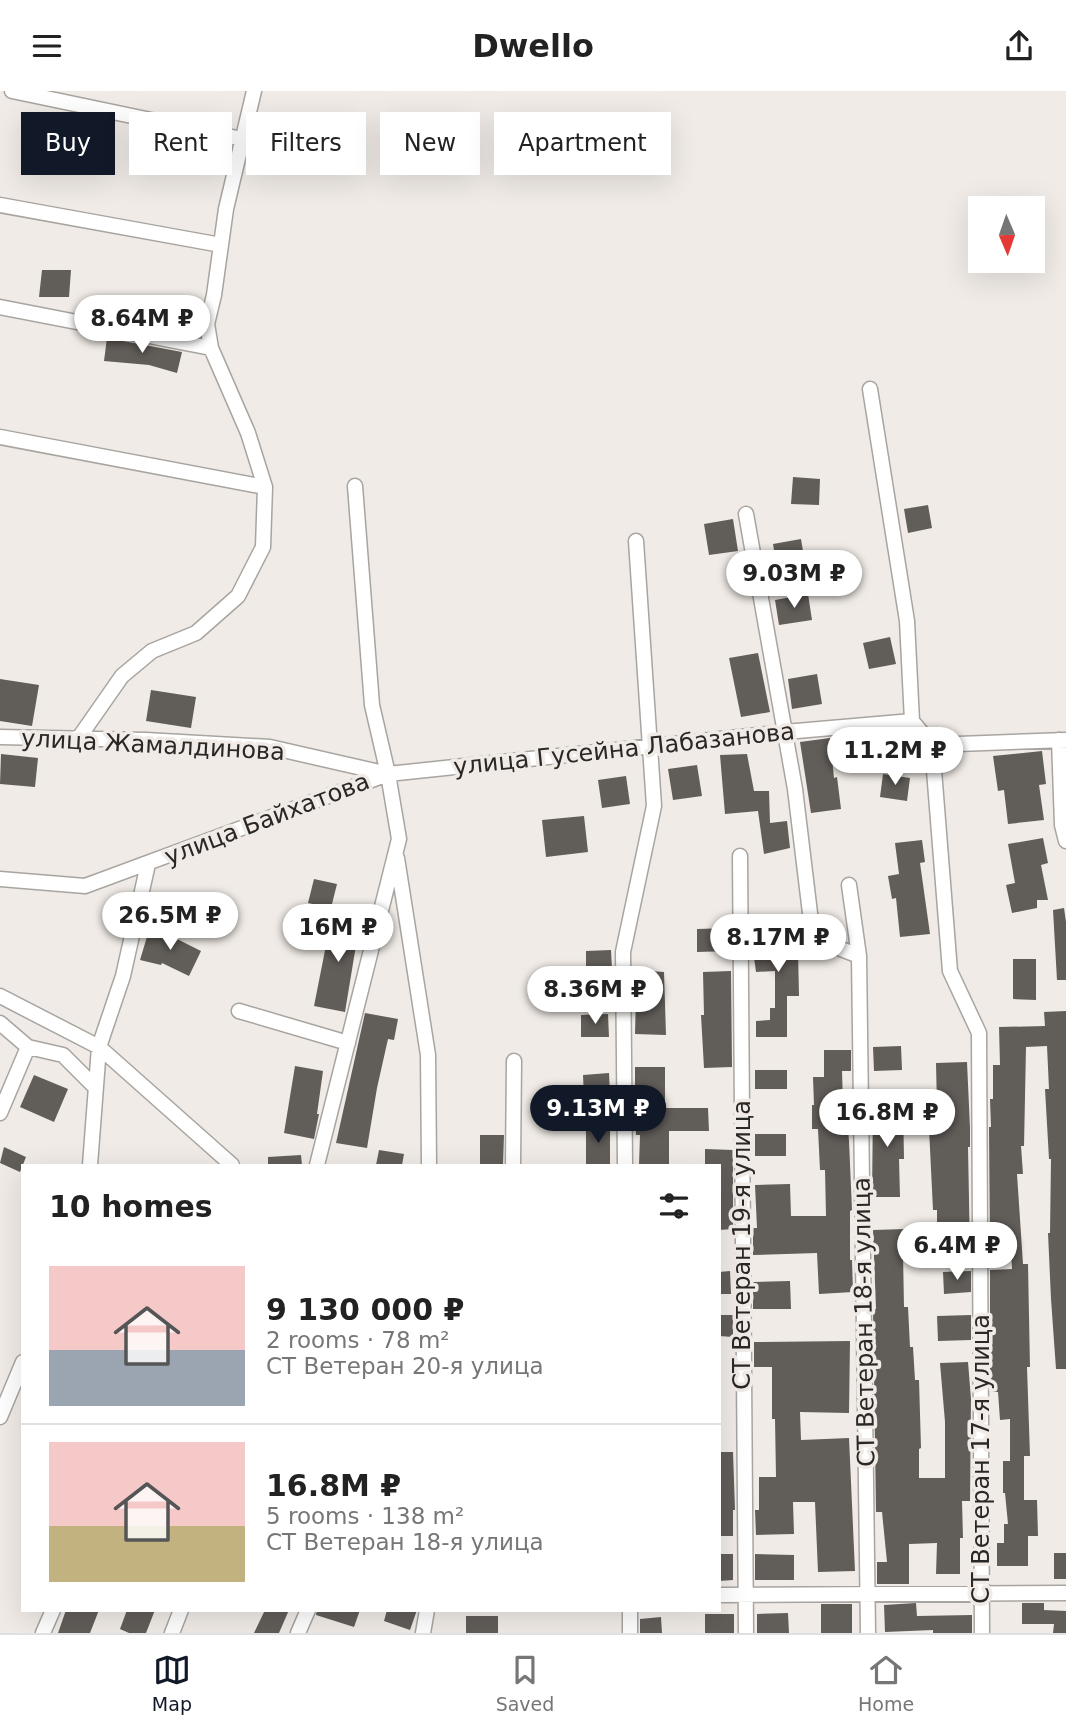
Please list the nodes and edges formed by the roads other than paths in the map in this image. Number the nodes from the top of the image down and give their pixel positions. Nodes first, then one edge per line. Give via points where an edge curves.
1 (12, 91) edge
2 (254, 91) edge
3 (242, 139) junction
4 (0, 205) edge
5 (221, 245) junction
6 (0, 307) edge
7 (211, 348) junction
8 (870, 389) dead end
9 (0, 437) edge
10 (265, 487) junction
11 (355, 487) dead end
12 (746, 514) dead end
13 (636, 541) dead end
14 (912, 721) junction
15 (785, 732) junction
16 (0, 737) edge
17 (78, 739) junction
18 (1063, 740) edge
19 (932, 745) junction
20 (650, 747) junction
21 (388, 774) junction
22 (1066, 841) edge
23 (396, 851) junction
24 (740, 856) dead end
25 (148, 864) junction
26 (0, 879) edge
27 (849, 885) dead end
28 (859, 956) junction
29 (0, 996) edge
30 (239, 1011) dead end
31 (0, 1023) edge
32 (348, 1043) junction
33 (99, 1048) junction
34 (25, 1053) junction
35 (514, 1061) dead end
36 (96, 1088) junction
37 (0, 1113) edge
38 (90, 1164) edge
39 (231, 1164) edge
40 (317, 1164) edge
41 (429, 1164) edge
42 (513, 1164) edge
43 (625, 1164) edge
44 (21, 1367) edge
45 (0, 1417) edge
46 (981, 1593) junction
47 (1066, 1593) edge
48 (721, 1595) edge
49 (745, 1595) junction
50 (868, 1595) junction
51 (52, 1612) edge
52 (180, 1612) edge
53 (307, 1612) edge
54 (426, 1612) edge
55 (630, 1612) edge
56 (43, 1633) edge
57 (172, 1633) edge
58 (298, 1633) edge
59 (423, 1633) edge
60 (630, 1633) edge
61 (746, 1633) edge
62 (868, 1633) edge
63 (982, 1633) edge

1 - 3 street
2 - 3 street
3 - 5 street
4 - 5 street
5 - 7 street via 207,324
6 - 7 street
7 - 10 street via 248,433
8 - 14 street via 907,621
9 - 10 street
10 - 17 street via 263,547 238,596 196,633 152,651 122,675
11 - 21 street via 372,705
12 - 15 street
13 - 20 street
14 - 15 street, улица Гусейна Лабазанова
14 - 19 street
15 - 20 street, улица Гусейна Лабазанова
15 - 28 street via 813,938
16 - 17 street, улица Жамалдинова
17 - 21 street, улица Жамалдинова via 271,747
18 - 19 street
18 - 22 street via 1062,825
19 - 46 street, СТ Ветеран 17-я улица via 950,971 979,1033
20 - 21 street, улица Гусейна Лабазанова
20 - 43 street via 654,806 623,952
21 - 23 street, улица Байхатова via 399,839
21 - 25 street, улица Байхатова
23 - 32 street, улица Байхатова
23 - 41 street via 428,1055
24 - 49 street, СТ Ветеран 19-я улица
25 - 26 street, улица Байхатова via 85,886
25 - 33 street via 123,976
27 - 28 street, СТ Ветеран 18-я улица
28 - 50 street, СТ Ветеран 18-я улица
29 - 33 street
30 - 32 street
31 - 34 street
32 - 40 street, улица Байхатова
33 - 36 street
33 - 39 street
34 - 36 street via 63,1055
34 - 37 street
35 - 42 street
36 - 38 street
44 - 45 street
46 - 47 street
46 - 50 street
46 - 63 street, СТ Ветеран 17-я улица
48 - 49 street
49 - 50 street
49 - 61 street, СТ Ветеран 19-я улица
50 - 62 street, СТ Ветеран 18-я улица
51 - 56 street
52 - 57 street
53 - 58 street
54 - 59 street
55 - 60 street

